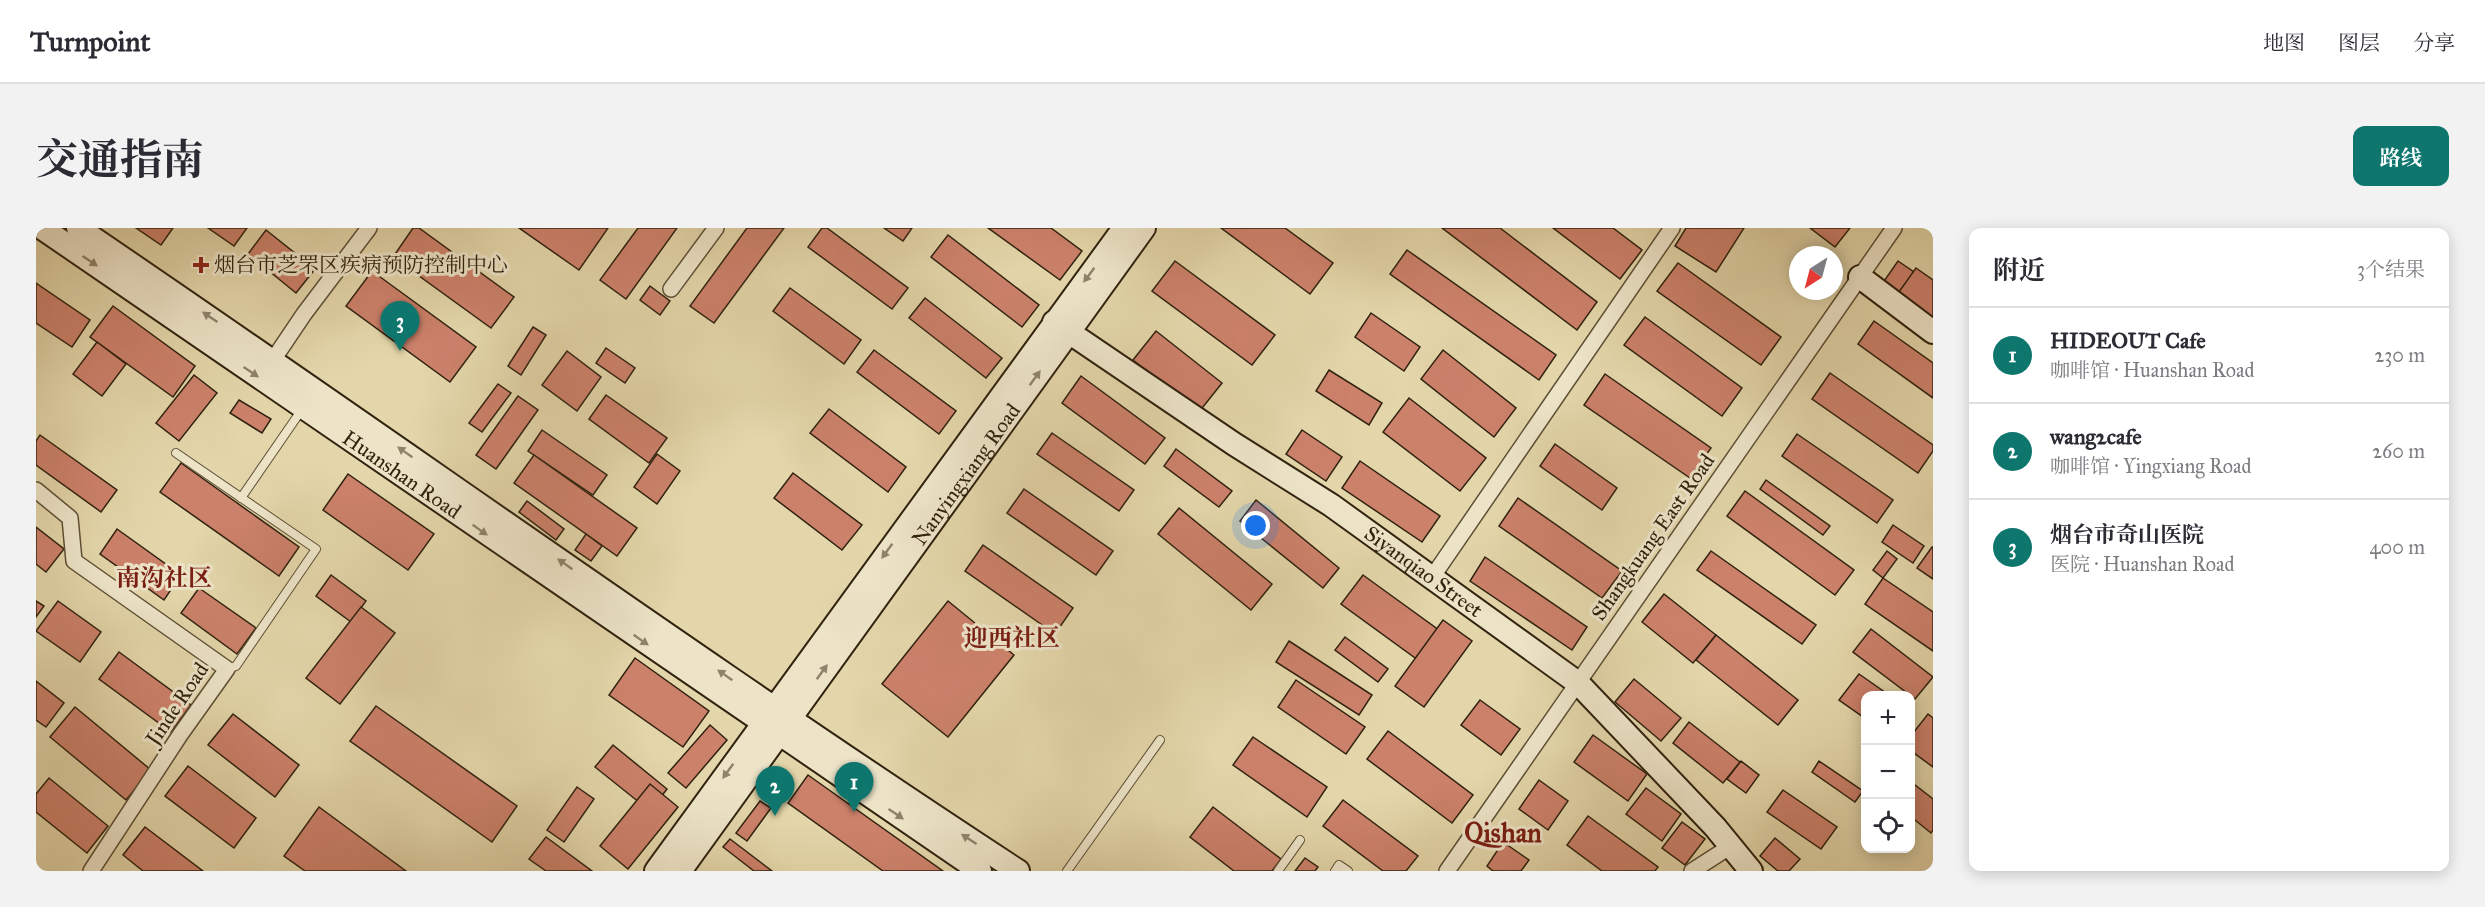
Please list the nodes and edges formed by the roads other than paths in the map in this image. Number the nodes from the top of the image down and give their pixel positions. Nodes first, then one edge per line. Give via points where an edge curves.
1 (42, 228) edge
2 (78, 228) edge
3 (369, 228) edge
4 (716, 228) edge
5 (1124, 228) edge
6 (1144, 228) edge
7 (1672, 228) edge
8 (1894, 228) edge
9 (1860, 277) junction
10 (671, 289) dead end
11 (1061, 327) junction
12 (1933, 332) edge
13 (273, 360) junction
14 (310, 399) junction
15 (176, 453) dead end
16 (36, 490) edge
17 (241, 498) junction
18 (1432, 576) junction
19 (227, 669) junction
20 (1578, 682) junction
21 (775, 722) junction
22 (1160, 740) dead end
23 (1300, 840) dead end
24 (1731, 846) junction
25 (1010, 869) edge
26 (91, 871) edge
27 (656, 871) edge
28 (680, 871) edge
29 (980, 871) edge
30 (1066, 871) edge
31 (1278, 871) edge
32 (1335, 871) edge
33 (1348, 871) edge
34 (1447, 871) edge
35 (1692, 871) edge
36 (1751, 871) edge

1 -> 14 main road, Huanshan Road
13 -> 2 main road, Huanshan Road
3 - 13 street
4 - 10 street
5 -> 11 main road, Nanyingxiang Road
6 - 11 main road, Nanyingxiang Road
7 - 18 street
8 - 9 street, Shangkuang East Road
9 - 12 main road
9 - 20 street, Shangkuang East Road
11 - 18 main road, Siyanqiao Street
11 - 21 main road, Nanyingxiang Road
13 - 14 main road, Huanshan Road
14 - 17 lane
14 - 21 main road, Huanshan Road
15 - 17 lane
16 - 19 street, Jinde Road via 70,518 74,561
17 - 19 lane via 316,549 236,666
18 - 20 main road, Siyanqiao Street
19 - 26 street, Jinde Road
20 - 24 main road, Siyanqiao Street
20 - 34 street, Shangkuang East Road
25 -> 21 main road, Huanshan Road
21 -> 27 main road
21 - 28 main road
21 -> 29 main road, Huanshan Road
22 - 30 lane
23 - 31 lane
24 - 35 street
24 - 36 main road, Siyanqiao Street
32 - 33 lane via 1339,865

